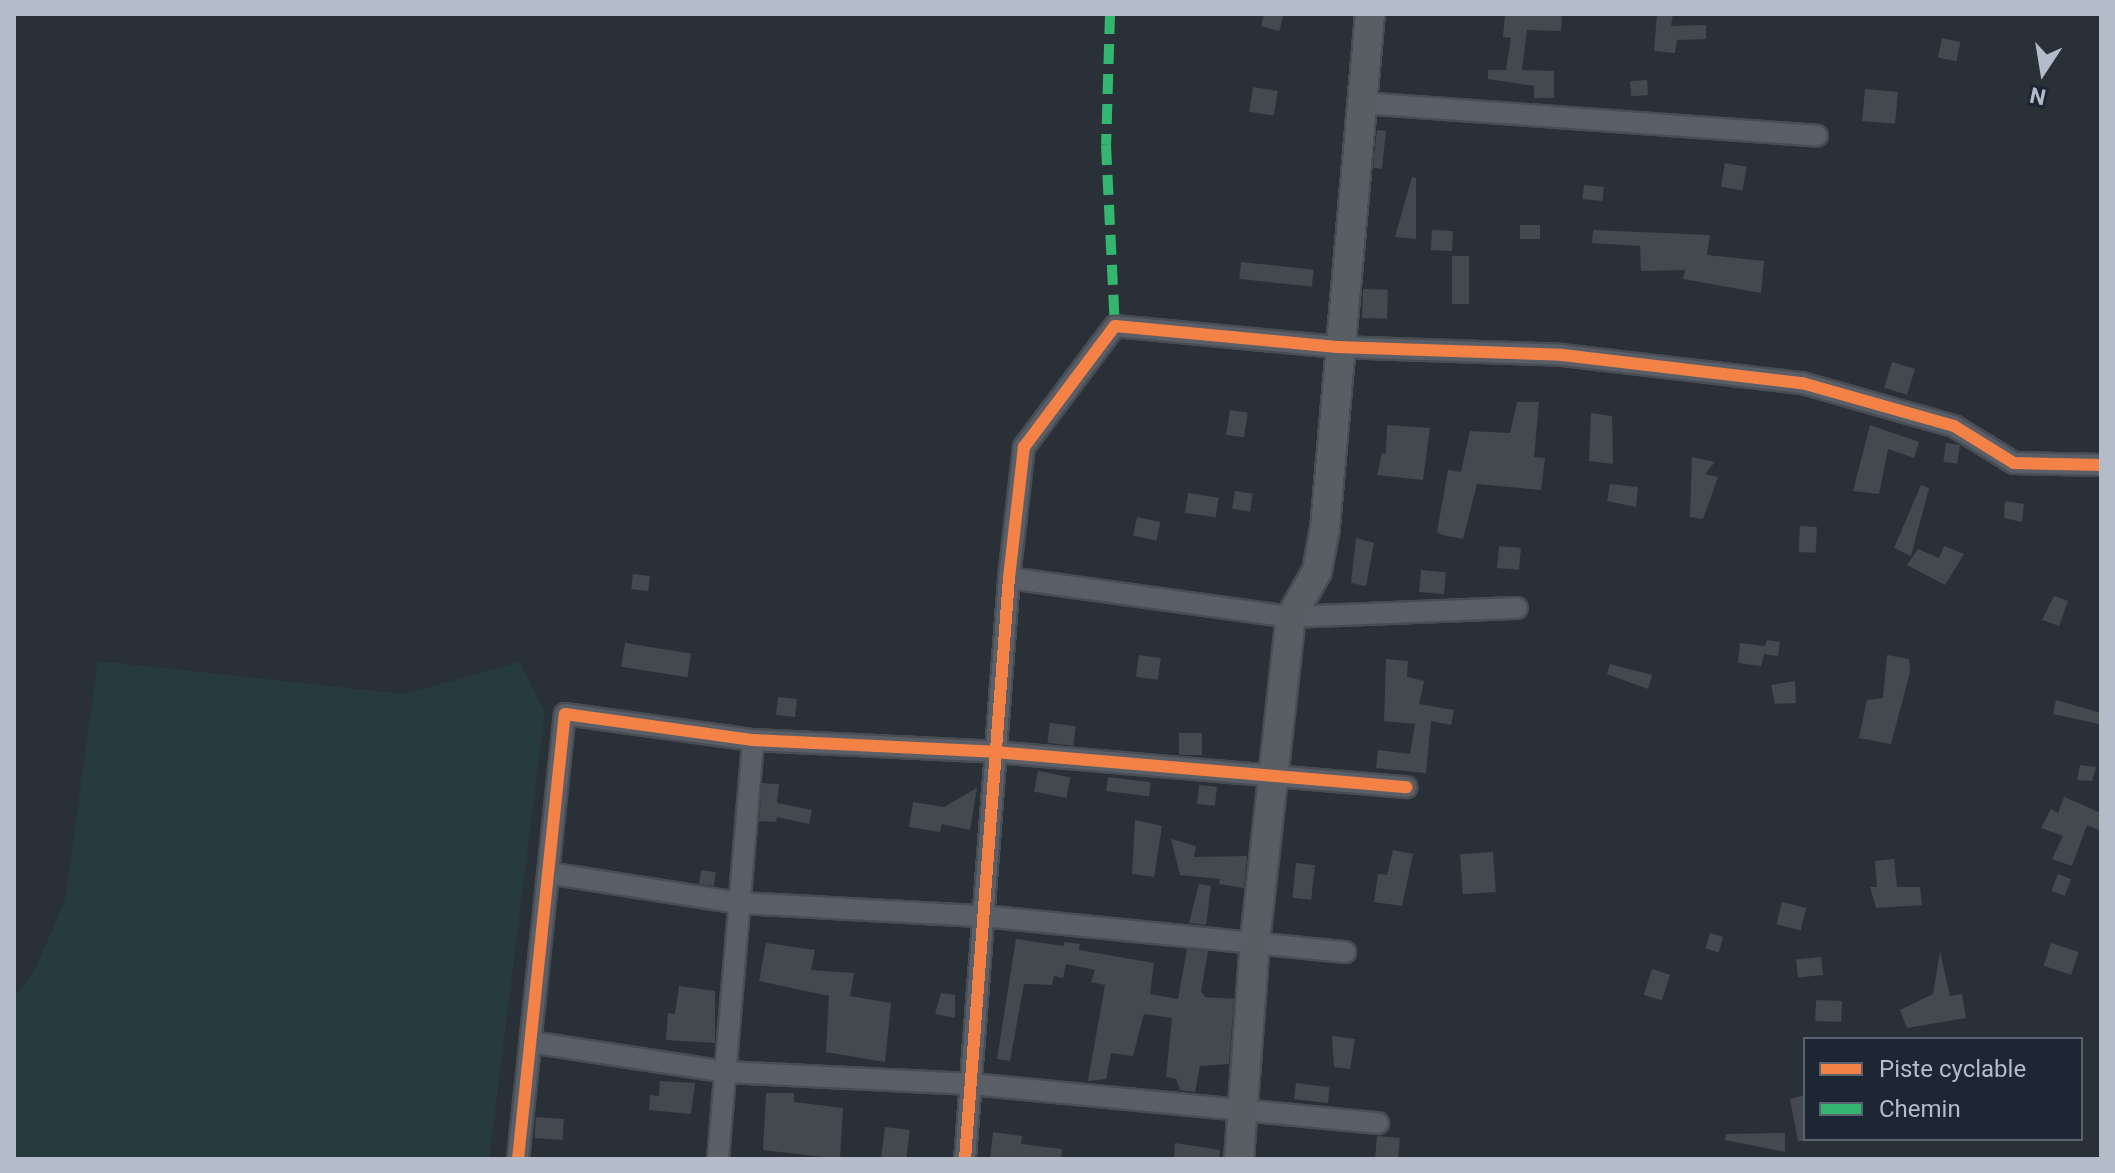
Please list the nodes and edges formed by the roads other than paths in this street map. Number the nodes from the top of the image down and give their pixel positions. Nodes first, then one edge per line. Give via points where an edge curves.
1 (1370, 14) edge
2 (1361, 103) junction
3 (1817, 136) dead end
4 (1337, 347) junction
5 (2101, 465) edge
6 (1009, 578) junction
7 (1517, 608) dead end
8 (1291, 617) junction
9 (753, 740) junction
10 (995, 752) junction
11 (1272, 776) junction
12 (1407, 787) dead end
13 (548, 873) junction
14 (740, 903) junction
15 (983, 916) junction
16 (1255, 941) junction
17 (1345, 952) dead end
18 (530, 1042) junction
19 (726, 1072) junction
20 (971, 1084) junction
21 (1242, 1107) junction
22 (1378, 1123) dead end
23 (518, 1159) edge
24 (718, 1159) edge
25 (965, 1159) edge
26 (1239, 1159) edge

1 - 2 street
2 - 3 street
2 - 4 street
4 - 5 street via 1562,355 1802,383 1954,426 2014,463
4 - 6 street via 1115,326 1024,447
4 - 8 street via 1323,542 1317,571
6 - 8 street
6 - 10 street
7 - 8 street
8 - 11 street
9 - 10 street
9 - 13 street via 565,714
9 - 14 street
10 - 11 street
10 - 15 street
11 - 12 street
11 - 16 street
13 - 14 street
13 - 18 street
14 - 15 street
14 - 19 street
15 - 16 street
15 - 20 street
16 - 17 street
16 - 21 street
18 - 19 street
18 - 23 street
19 - 20 street
19 - 24 street
20 - 21 street
20 - 25 street
21 - 22 street
21 - 26 street

